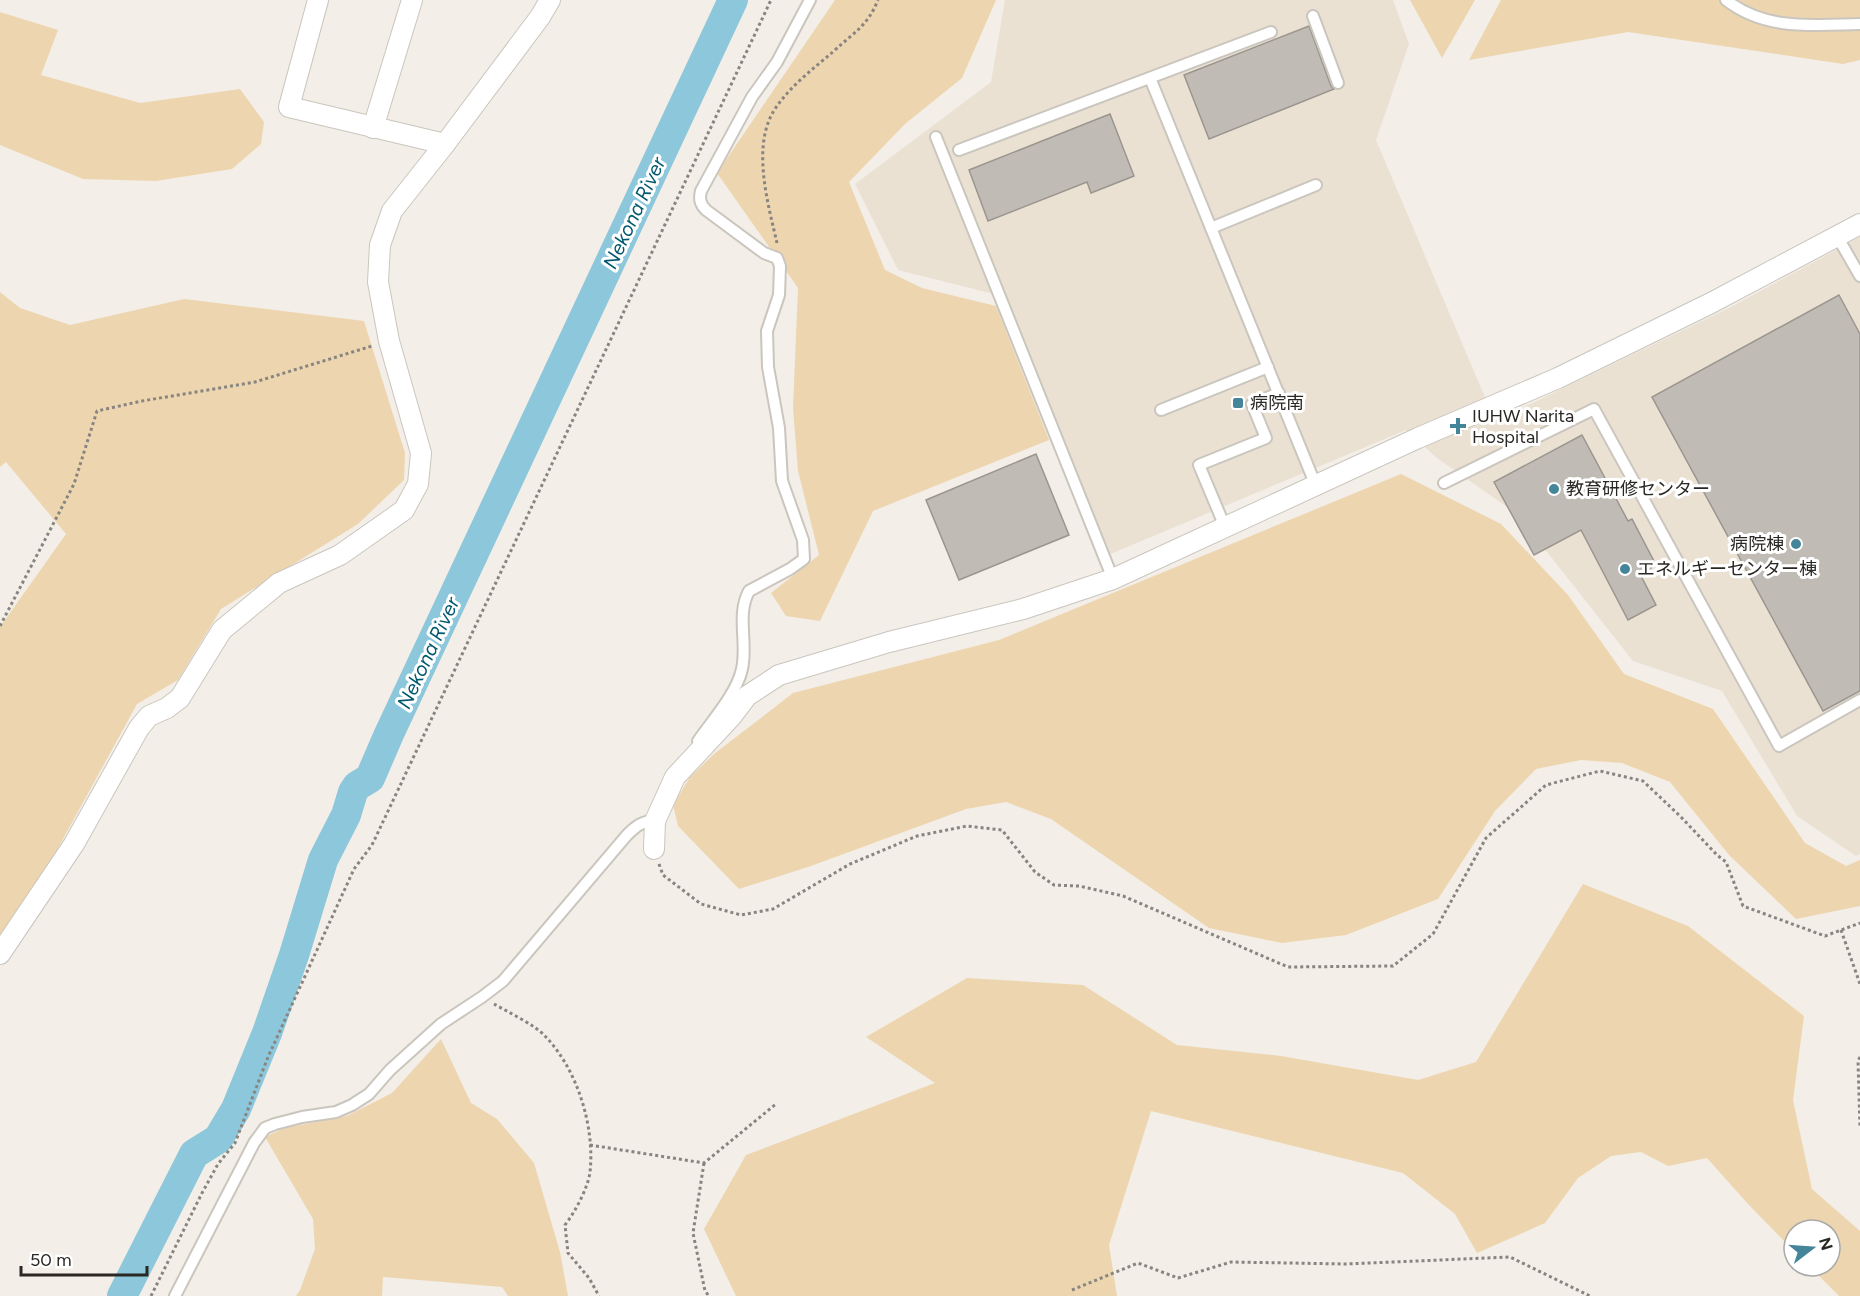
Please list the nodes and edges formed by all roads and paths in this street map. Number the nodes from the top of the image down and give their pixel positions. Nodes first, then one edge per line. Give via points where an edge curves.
1 (318, 0) edge
2 (412, 0) edge
3 (550, 0) edge
4 (771, 0) edge
5 (810, 0) edge
6 (878, 0) edge
7 (1726, 0) edge
8 (1313, 16) dead end
9 (1860, 24) edge
10 (1270, 32) dead end
11 (1150, 78) junction
12 (1338, 83) dead end
13 (373, 128) junction
14 (936, 137) dead end
15 (445, 144) junction
16 (959, 150) dead end
17 (1316, 185) dead end
18 (1860, 224) edge
19 (1211, 228) junction
20 (1837, 236) junction
21 (777, 258) junction
22 (1860, 276) edge
23 (389, 341) junction
24 (1268, 367) junction
25 (1278, 393) junction
26 (1161, 410) dead end
27 (1444, 483) dead end
28 (1316, 486) junction
29 (1225, 527) junction
30 (1113, 579) junction
31 (0, 627) edge
32 (1860, 700) edge
33 (675, 777) junction
34 (655, 821) junction
35 (654, 849) joint
36 (1860, 923) edge
37 (1841, 930) junction
38 (0, 954) edge
39 (1860, 984) edge
40 (482, 997) junction
41 (1860, 1057) edge
42 (776, 1104) dead end
43 (1860, 1128) edge
44 (590, 1145) junction
45 (704, 1163) junction
46 (1072, 1290) dead end
47 (153, 1295) edge
48 (175, 1296) edge
49 (599, 1296) edge
50 (709, 1296) edge
51 (1590, 1296) edge

1 - 13 street via 289,107
2 - 13 street
3 - 15 street
4 - 47 path via 372,845 354,868 268,1058 235,1143 202,1193
5 - 21 lane via 777,62 752,97 700,198 706,210
6 - 21 path via 861,30 774,110 762,160
7 - 9 lane via 1762,20 1796,25
8 - 12 lane
10 - 11 lane
11 - 16 lane
11 - 19 lane
13 - 15 street
14 - 30 lane
15 - 23 street via 392,211 380,245 378,282
17 - 19 lane
18 - 20 street
19 - 24 lane
20 - 22 lane
20 - 28 street via 1558,378
21 - 33 lane via 779,295 767,331 768,367 779,428 782,481 803,540 804,559 749,591 742,610 742,671 696,744 677,761
23 - 31 path via 255,382 98,411 74,484
23 - 38 street via 421,453 418,484 404,510 340,555 279,583 222,630 180,698 149,716 139,728 74,844
24 - 25 lane
24 - 26 lane
25 - 28 lane
25 - 29 lane via 1252,404 1266,438 1200,465
27 - 32 lane via 1594,409 1779,746
28 - 29 street
29 - 30 street
30 - 33 street via 1023,609 889,642 779,675 747,696
33 - 34 street
34 - 35 street
34 - 40 lane via 648,820 627,834 503,981
35 - 37 path via 663,875 700,904 741,915 773,909 850,864 917,836 967,826 1002,830 1035,873 1054,885 1123,896 1288,967 1394,966 1433,934 1486,838 1546,785 1599,771 1643,781 1726,862 1743,906 1825,936
36 - 37 path
37 - 39 path
40 - 44 path via 544,1034 570,1069 590,1129
40 - 48 lane via 441,1024 369,1094 352,1105 266,1128 254,1143
41 - 43 path
42 - 45 path
44 - 45 path
44 - 49 path via 590,1174 565,1225 568,1253
45 - 50 path via 693,1233
46 - 51 path via 1138,1263 1178,1278 1231,1262 1346,1264 1510,1257

